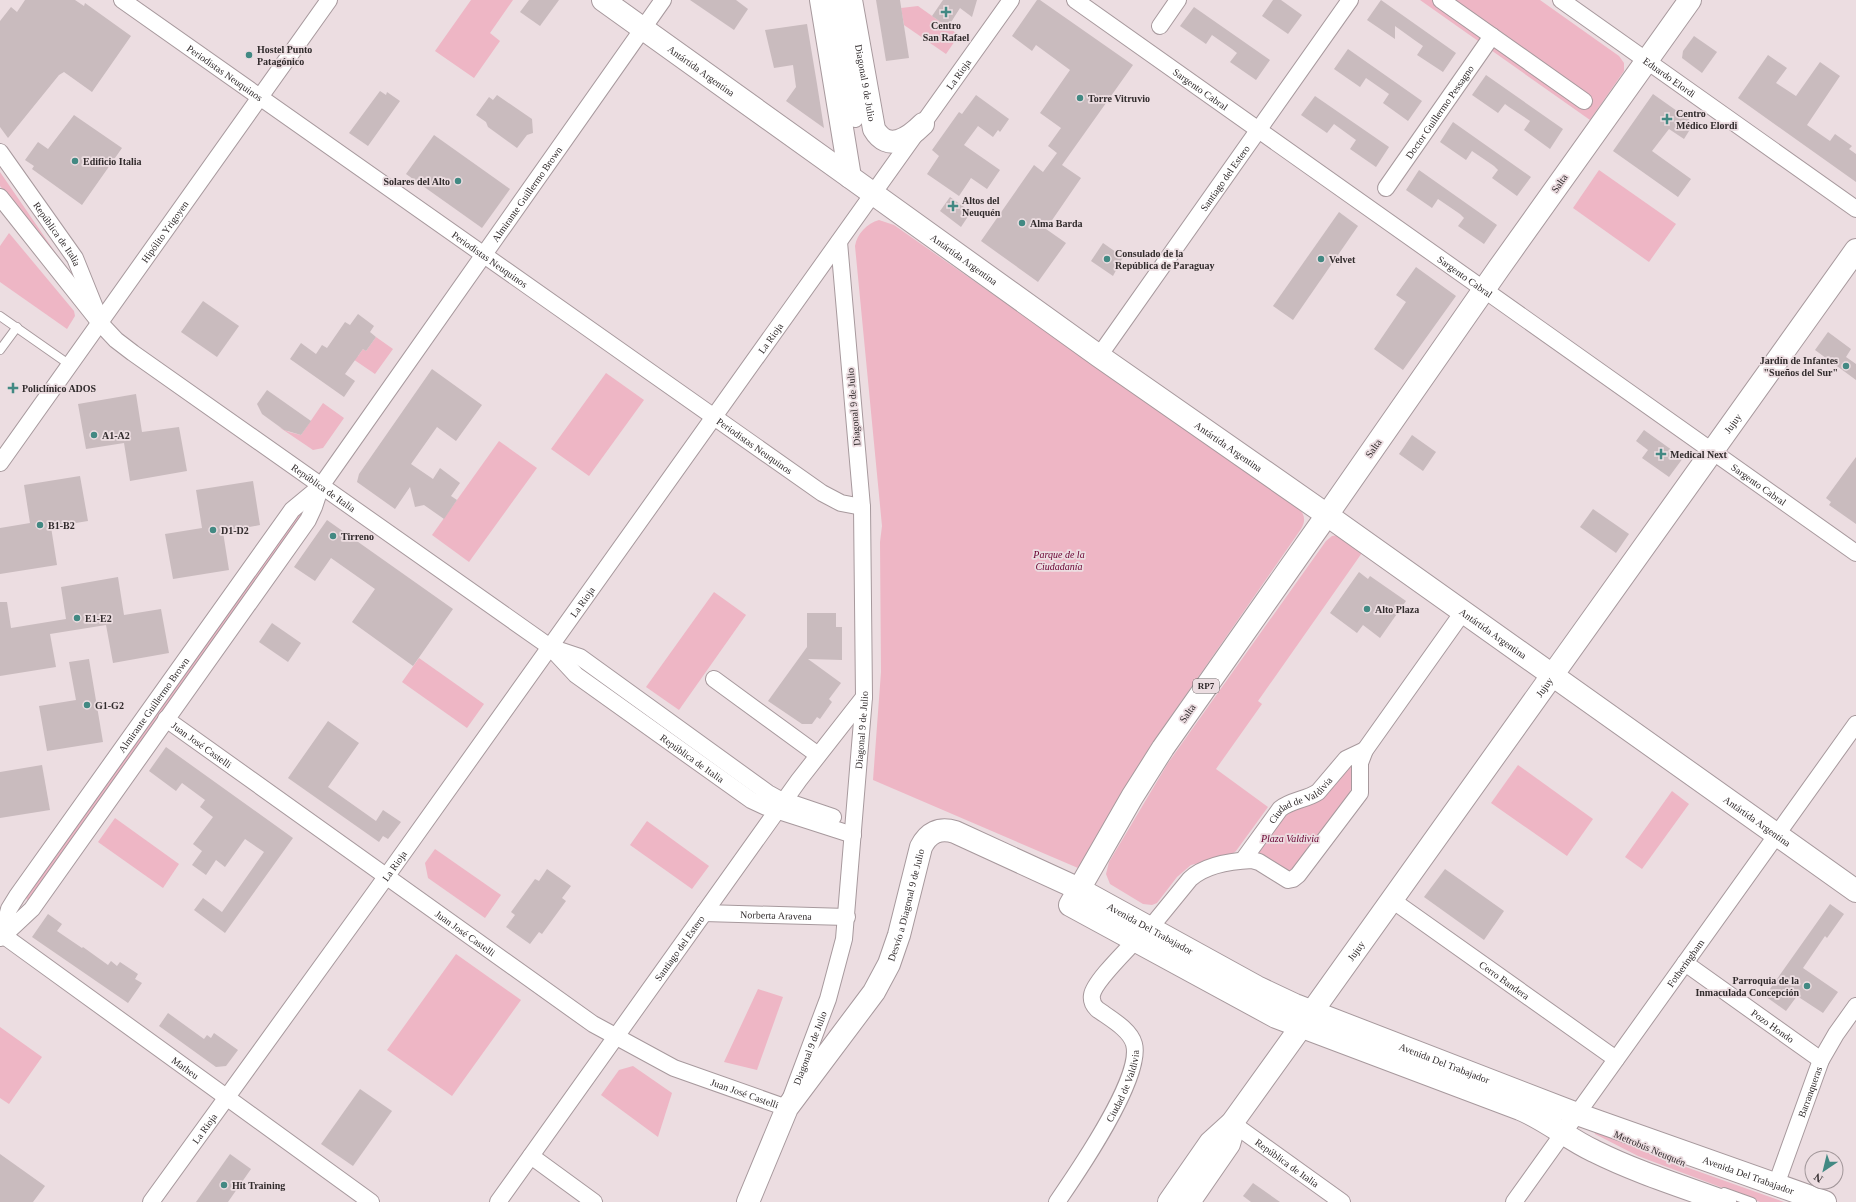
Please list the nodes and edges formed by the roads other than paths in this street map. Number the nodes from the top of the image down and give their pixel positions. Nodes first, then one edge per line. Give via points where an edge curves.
1 (122, 0) edge
2 (329, 0) edge
3 (603, 0) edge
4 (663, 0) edge
5 (821, 0) edge
6 (835, 0) edge
7 (851, 0) edge
8 (1011, 0) edge
9 (1075, 0) edge
10 (1178, 0) edge
11 (1350, 0) edge
12 (1441, 0) edge
13 (1561, 0) edge
14 (1690, 0) edge
15 (1160, 26) dead end
16 (643, 28) junction
17 (1492, 36) junction
18 (1647, 60) junction
19 (260, 97) junction
20 (1584, 101) dead end
21 (855, 119) junction
22 (923, 124) junction
23 (1259, 130) junction
24 (0, 152) edge
25 (850, 177) junction
26 (1386, 188) dead end
27 (873, 193) junction
28 (0, 197) edge
29 (1856, 209) edge
30 (839, 242) junction
31 (1856, 250) edge
32 (483, 254) junction
33 (1484, 289) junction
34 (0, 316) edge
35 (100, 323) junction
36 (17, 327) junction
37 (0, 350) edge
38 (1099, 356) junction
39 (70, 365) junction
40 (714, 417) junction
41 (1713, 451) junction
42 (0, 462) edge
43 (321, 486) junction
44 (862, 507) junction
45 (1327, 515) junction
46 (1856, 553) edge
47 (1463, 612) junction
48 (550, 647) junction
49 (1553, 676) junction
50 (714, 679) dead end
51 (864, 697) junction
52 (166, 719) junction
53 (1856, 724) edge
54 (1365, 750) junction
55 (818, 754) junction
56 (780, 806) junction
57 (853, 829) junction
58 (1777, 834) junction
59 (1243, 860) junction
60 (386, 877) junction
61 (1856, 891) edge
62 (1074, 897) junction
63 (1392, 900) junction
64 (704, 913) junction
65 (847, 917) junction
66 (1143, 934) junction
67 (1, 936) edge
68 (1685, 963) junction
69 (1856, 1006) edge
70 (1306, 1019) junction
71 (616, 1037) junction
72 (1616, 1059) junction
73 (1822, 1060) junction
74 (226, 1098) junction
75 (787, 1108) junction
76 (1577, 1114) junction
77 (1232, 1123) junction
78 (1564, 1133) junction
79 (1634, 1144) dead end
80 (1622, 1154) dead end
81 (531, 1156) junction
82 (1776, 1184) junction
83 (1721, 1195) edge
84 (151, 1202) edge
85 (371, 1202) edge
86 (498, 1202) edge
87 (594, 1202) edge
88 (748, 1202) edge
89 (1057, 1202) edge
90 (1169, 1202) edge
91 (1189, 1202) edge
92 (1342, 1202) edge
93 (1514, 1202) edge
94 (1752, 1202) edge
95 (1826, 1202) edge

1 - 19 street, Periodistas Neuquinos
2 - 19 street, Hipólito Yrigoyen
3 - 16 main road, Antártida Argentina
4 - 16 street, Almirante Guillermo Brown
5 - 21 main road, Diagonal 9 de Julio
6 - 21 street
7 - 21 main road, Diagonal 9 de Julio
8 - 22 street, La Rioja
9 - 23 street, Sargento Cabral
10 - 15 street
11 - 23 street, Santiago del Estero
12 - 17 street
13 - 18 street, Eduardo Elordi
14 - 18 main road, Salta
16 - 25 main road, Antártida Argentina
16 - 32 street, Almirante Guillermo Brown
17 - 20 street
17 - 26 street, Doctor Guillermo Pessagno
18 - 29 street, Eduardo Elordi
18 - 33 main road, Salta
19 - 32 street, Periodistas Neuquinos
19 - 35 street, Hipólito Yrigoyen
21 - 22 main road, Diagonal 9 de Julio via 892,142 910,137
21 - 25 main road, Diagonal 9 de Julio
22 - 27 street, La Rioja
23 - 33 street, Sargento Cabral
23 - 38 street, Santiago del Estero
24 - 35 street, República de Italia via 75,258
25 - 27 main road, Antártida Argentina
27 - 30 street, La Rioja
27 - 38 main road, Antártida Argentina
28 - 35 street, República de Italia
30 - 40 street, La Rioja
30 - 44 street, Diagonal 9 de Julio
31 - 41 main road, Jujuy
32 - 40 street, Periodistas Neuquinos
32 - 43 street, Almirante Guillermo Brown
33 - 41 street, Sargento Cabral
33 - 45 main road, Salta
34 - 36 lane
35 - 39 street, Hipólito Yrigoyen
35 - 43 street, República de Italia via 133,354
36 - 37 lane
36 - 39 lane
38 - 45 main road, Antártida Argentina
39 - 42 street, Hipólito Yrigoyen
40 - 44 street, Periodistas Neuquinos via 830,499
40 - 48 street, La Rioja
41 - 46 street, Sargento Cabral
41 - 49 main road, Jujuy
43 - 48 street, República de Italia
43 - 52 street, Almirante Guillermo Brown via 308,520
43 - 67 street, Almirante Guillermo Brown via 292,510 17,896 9,909
44 - 51 street, Diagonal 9 de Julio
45 - 47 main road, Antártida Argentina
45 - 62 main road, Salta / RP7 via 1159,754
47 - 49 main road, Antártida Argentina
47 - 54 street, Ciudad de Valdivia
48 - 56 street, República de Italia via 576,675 751,800
48 - 60 street, La Rioja
49 - 58 main road, Antártida Argentina
49 - 63 main road, Jujuy
50 - 55 street
51 - 55 street, Santiago del Estero
51 - 57 street, Diagonal 9 de Julio
52 - 60 street, Juan José Castelli
52 - 67 street, Almirante Guillermo Brown via 32,909
53 - 58 street, Fotheringham
54 - 59 street, Ciudad de Valdivia via 1346,759 1318,792 1280,809
54 - 59 street, Ciudad de Valdivia via 1360,763 1360,793 1293,879 1284,878 1259,862
55 - 56 street, Santiago del Estero
56 - 57 street, República de Italia
56 - 64 street, Santiago del Estero
57 - 65 street, Diagonal 9 de Julio
58 - 61 main road, Antártida Argentina
58 - 68 street, Fotheringham
59 - 66 street, Ciudad de Valdivia via 1206,868 1196,873
60 - 71 street, Juan José Castelli via 580,1016
60 - 74 street, La Rioja
62 - 66 main road, Avenida Del Trabajador
62 - 75 main road, Desvío a Diagonal 9 de Julio via 955,832 935,831 921,847 895,950 882,979
63 - 70 main road, Jujuy
63 - 72 street, Cerro Bandera
64 - 65 street, Norberta Aravena
64 - 71 street, Santiago del Estero
65 - 75 street, Diagonal 9 de Julio via 834,979
66 - 70 main road, Avenida Del Trabajador via 1257,987
66 - 89 street, Ciudad de Valdivia via 1099,982 1092,995 1092,1004 1122,1028 1132,1040 1136,1056 1132,1069 1102,1131
67 - 74 street, Matheu
68 - 72 street, Fotheringham
68 - 73 street, Pozo Hondo
69 - 73 street, Barranqueras via 1836,1034
70 - 76 main road, Avenida Del Trabajador
70 - 77 main road, Jujuy
70 - 78 main road, Avenida Del Trabajador via 1542,1118
71 - 75 street, Juan José Castelli via 674,1068
71 - 81 street, Santiago del Estero
72 - 76 street, Fotheringham
73 - 82 street, Barranqueras
74 - 84 street, La Rioja
74 - 85 street, Matheu
75 - 88 main road, Diagonal 9 de Julio
76 - 78 street, Fotheringham
76 - 79 lane, Metrobús Neuquén
76 - 82 main road, Avenida Del Trabajador
77 - 90 main road, Jujuy via 1210,1143
77 - 91 main road, Jujuy via 1229,1144
77 - 92 street, República de Italia
78 - 80 lane, Metrobús Neuquén
78 - 83 main road, Avenida Del Trabajador via 1605,1157
78 - 93 street, Fotheringham
81 - 86 street, Santiago del Estero
81 - 87 street
82 - 95 main road, Avenida Del Trabajador
83 - 94 lane

